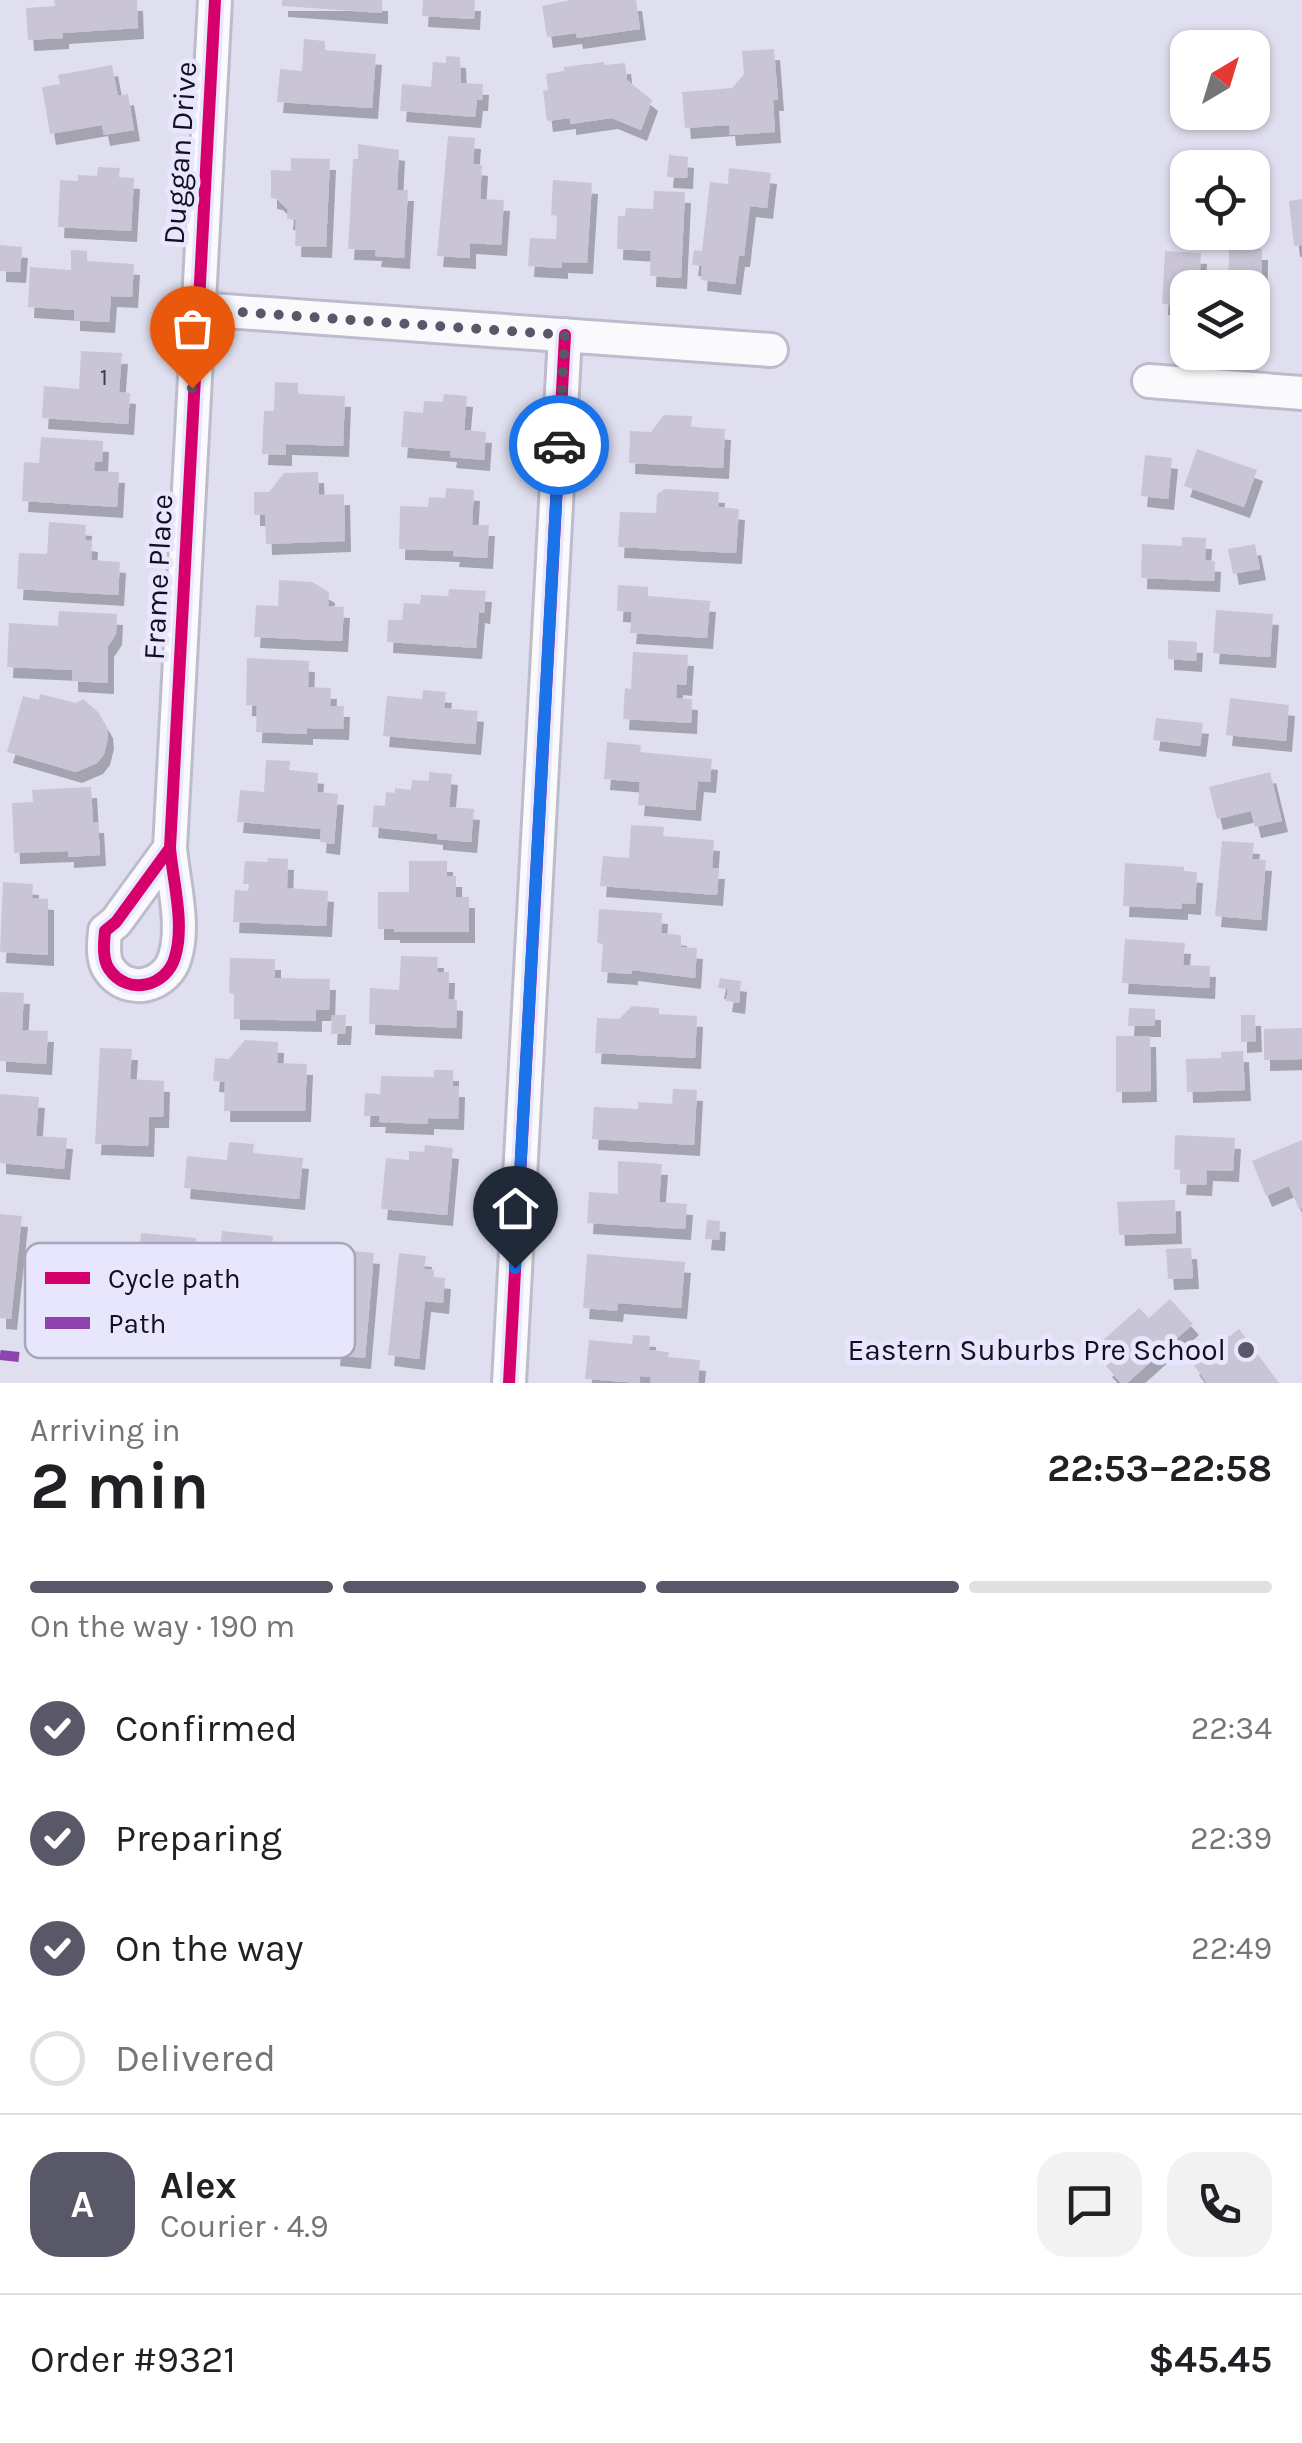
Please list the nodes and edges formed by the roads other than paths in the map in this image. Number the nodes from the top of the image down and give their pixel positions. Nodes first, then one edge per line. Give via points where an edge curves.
1 (215, 0) edge
2 (196, 309) junction
3 (565, 335) junction
4 (772, 350) dead end
5 (1148, 381) dead end
6 (1302, 393) edge
7 (170, 848) dead end
8 (509, 1383) edge

1 - 2 street, Duggan Drive
2 - 3 street
2 - 7 street, Frame Place
3 - 4 street
3 - 8 street
5 - 6 street

